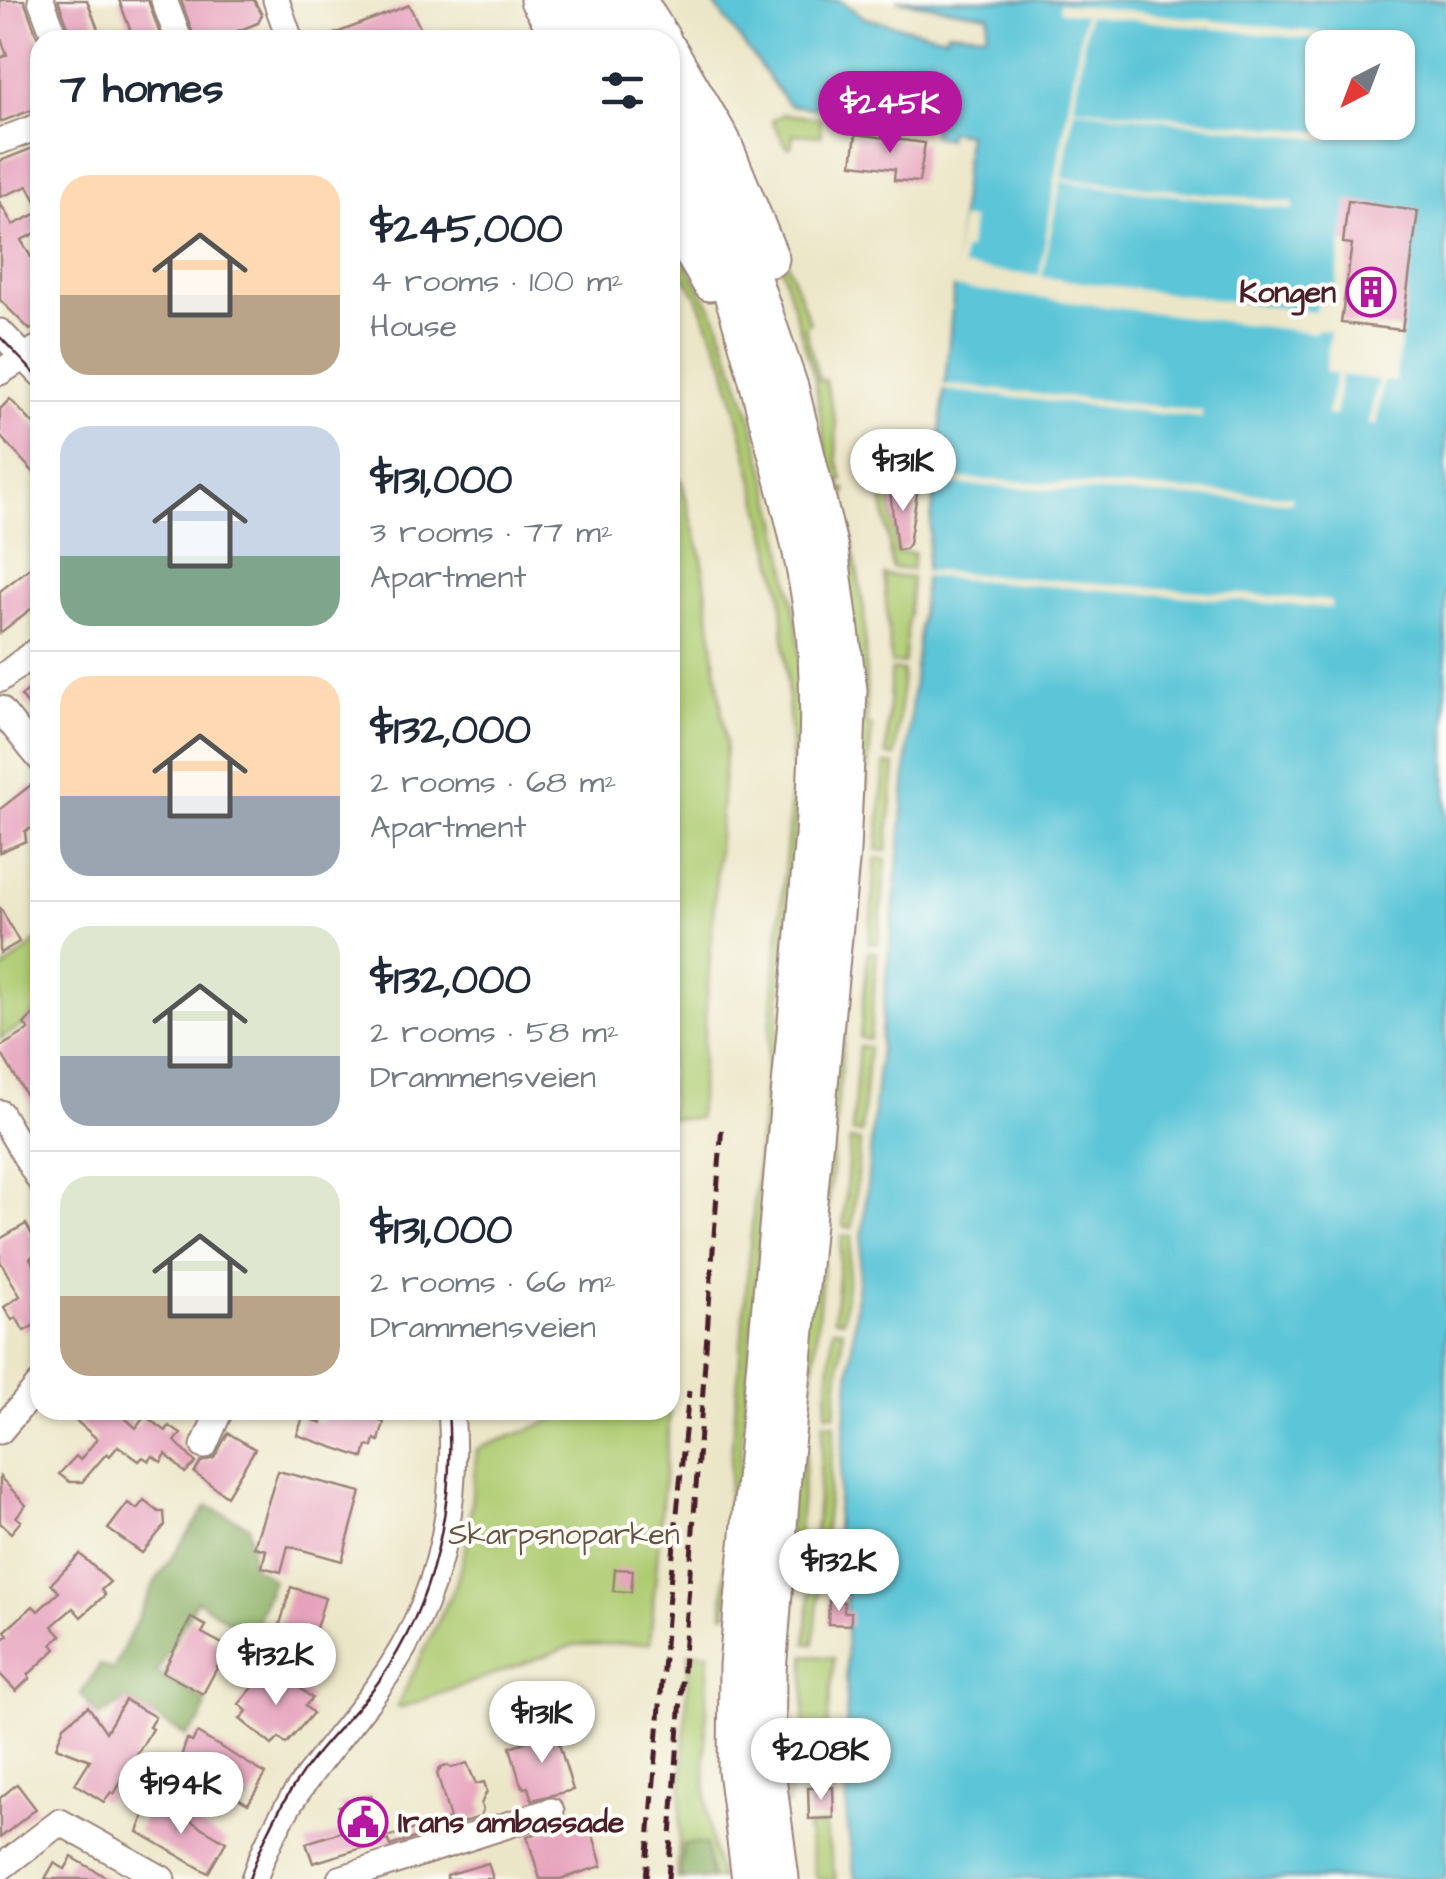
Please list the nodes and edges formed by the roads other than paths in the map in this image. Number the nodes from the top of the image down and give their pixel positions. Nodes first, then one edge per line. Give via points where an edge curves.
1 (41, 0) edge
2 (164, 0) edge
3 (276, 0) edge
4 (538, 0) edge
5 (572, 0) edge
6 (608, 0) edge
7 (638, 0) edge
8 (52, 30) edge
9 (175, 30) edge
10 (279, 30) edge
11 (556, 30) edge
12 (592, 30) edge
13 (627, 30) edge
14 (657, 30) edge
15 (680, 68) edge
16 (680, 121) edge
17 (30, 130) edge
18 (0, 141) edge
19 (680, 175) edge
20 (680, 232) edge
21 (0, 332) edge
22 (30, 354) edge
23 (30, 360) edge
24 (0, 372) edge
25 (760, 391) junction
26 (806, 454) junction
27 (30, 656) edge
28 (0, 679) edge
29 (0, 709) edge
30 (30, 747) edge
31 (0, 1113) edge
32 (30, 1164) edge
33 (30, 1396) edge
34 (216, 1420) edge
35 (452, 1420) edge
36 (0, 1431) edge
37 (204, 1446) dead end
38 (551, 1811) dead end
39 (0, 1868) edge
40 (162, 1879) edge
41 (254, 1879) edge
42 (340, 1879) edge
43 (750, 1879) edge
44 (781, 1879) edge

1 - 8 street
2 - 9 street
3 - 10 street
4 - 11 highway
5 - 12 highway
6 - 13 highway
7 - 14 highway
15 - 26 highway via 722,140 770,255 813,404
16 - 26 highway via 743,250
17 - 18 street
19 - 25 highway via 718,254
20 - 25 highway via 724,307
21 - 22 street
23 - 24 street
25 - 43 highway via 812,608 818,727 737,1666 736,1770
26 - 44 highway via 839,603 849,724 768,1672 766,1770
27 - 28 street
29 - 30 street
31 - 32 street
33 - 36 street
34 - 37 street
35 - 41 street via 450,1510 425,1606 377,1689 287,1804
38 - 42 street
39 - 40 street via 54,1824 66,1824

